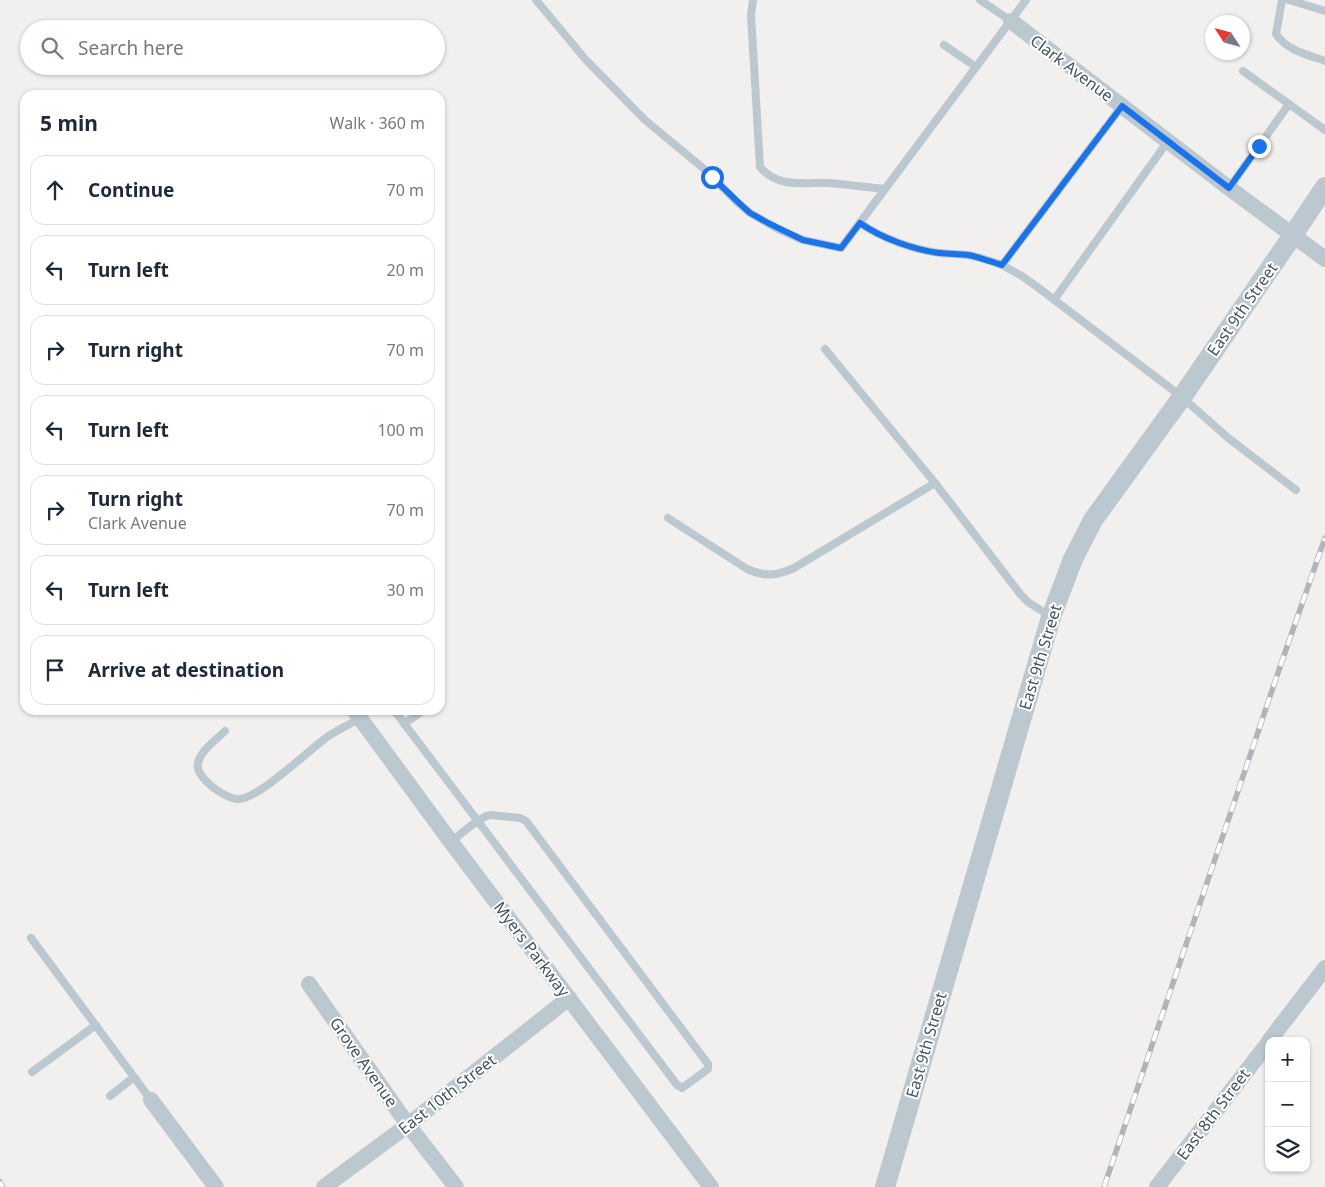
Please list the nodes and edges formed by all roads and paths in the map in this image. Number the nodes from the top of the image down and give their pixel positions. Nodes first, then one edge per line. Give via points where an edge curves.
1 (753, 0) edge
2 (980, 0) edge
3 (1026, 0) edge
4 (1282, 0) edge
5 (1289, 0) edge
6 (539, 2) edge
7 (1325, 11) edge
8 (1011, 21) junction
9 (944, 45) dead end
10 (1325, 61) edge
11 (976, 68) junction
12 (1243, 71) dead end
13 (1289, 104) junction
14 (1122, 106) junction
15 (1325, 130) edge
16 (1168, 141) junction
17 (1325, 187) edge
18 (1229, 188) junction
19 (885, 189) junction
20 (860, 223) junction
21 (1293, 236) junction
22 (1325, 259) edge
23 (1002, 265) junction
24 (1054, 300) junction
25 (825, 349) dead end
26 (1182, 397) junction
27 (935, 483) junction
28 (1296, 490) dead end
29 (668, 518) dead end
30 (1051, 617) junction
31 (356, 715) edge
32 (358, 715) edge
33 (398, 715) edge
34 (417, 715) edge
35 (404, 724) junction
36 (225, 731) dead end
37 (478, 821) junction
38 (451, 842) junction
39 (31, 938) dead end
40 (1325, 968) edge
41 (309, 984) dead end
42 (569, 998) junction
43 (96, 1026) junction
44 (1272, 1037) edge
45 (1265, 1046) edge
46 (32, 1072) dead end
47 (134, 1077) junction
48 (110, 1096) dead end
49 (151, 1100) joint
50 (408, 1125) junction
51 (216, 1187) edge
52 (324, 1187) edge
53 (456, 1187) edge
54 (711, 1187) edge
55 (885, 1187) edge
56 (1158, 1187) edge

1 - 19 lane via 751,15 760,167 773,177 795,184 828,183
2 - 8 lane
3 - 8 lane
4 - 10 lane via 1276,34 1280,40 1290,48
5 - 7 lane
6 - 20 lane via 586,60 646,120 750,213 803,240 841,248
8 - 11 lane
8 - 14 street, Clark Avenue
9 - 11 lane
11 - 19 lane
12 - 13 lane
13 - 15 lane
13 - 18 lane
14 - 16 street, Clark Avenue
14 - 23 lane
16 - 18 street, Clark Avenue
16 - 24 lane
17 - 21 street, East 9th Street
18 - 21 street, Clark Avenue
19 - 20 lane
20 - 23 lane via 867,229 913,247 969,255
21 - 22 street, Clark Avenue
21 - 26 street, East 9th Street
23 - 24 lane
24 - 26 lane
25 - 27 lane
26 - 28 lane via 1227,438
26 - 30 street, East 9th Street via 1092,520
27 - 29 lane via 794,568 769,575 746,569
27 - 30 lane via 1021,595
30 - 55 street, East 9th Street
31 - 36 lane via 268,784 239,800 220,792 198,772 198,760
32 - 38 street, Myers Parkway
33 - 35 lane
34 - 35 lane
35 - 37 lane
37 - 37 lane via 490,815 526,821 708,1064 708,1069 682,1088 677,1085
37 - 38 lane
38 - 42 street, Myers Parkway
39 - 43 lane
40 - 44 street, East 8th Street
41 - 50 street, Grove Avenue
42 - 50 street, East 10th Street
42 - 54 street, Myers Parkway
43 - 46 lane
43 - 47 lane
45 - 56 street, East 8th Street
47 - 48 lane
47 - 49 lane
49 - 51 street
50 - 52 street, East 10th Street
50 - 53 street, Grove Avenue

